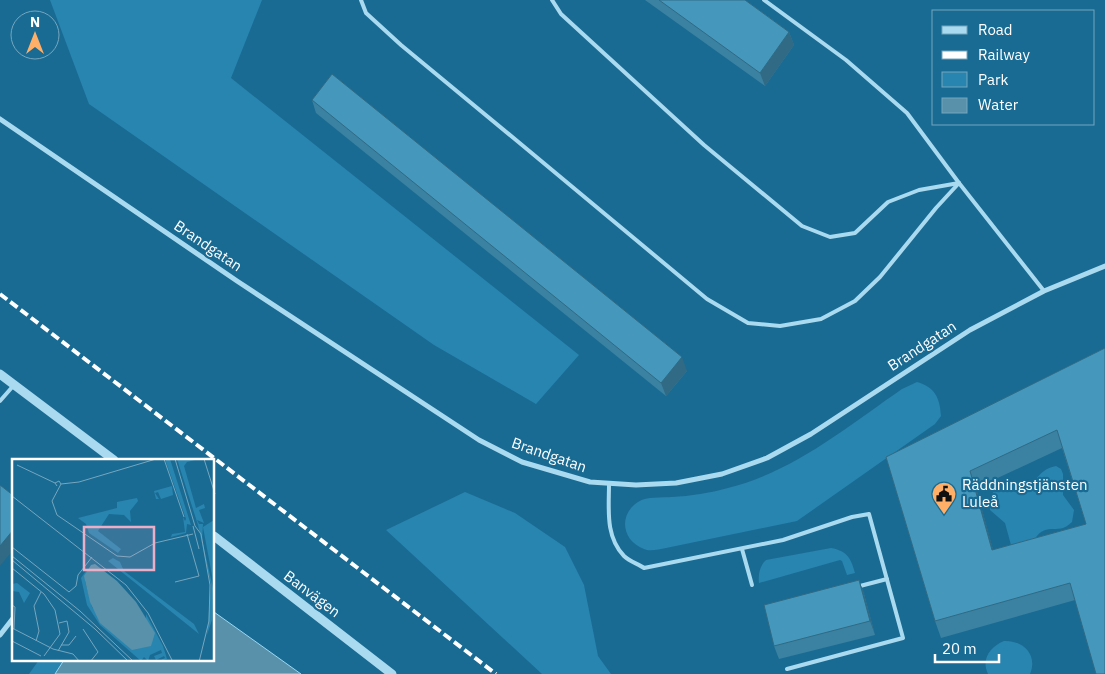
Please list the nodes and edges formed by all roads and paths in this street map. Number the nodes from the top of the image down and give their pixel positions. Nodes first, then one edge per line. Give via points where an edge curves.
1 (361, 0) edge
2 (552, 0) edge
3 (764, 0) edge
4 (0, 119) edge
5 (959, 183) junction
6 (1105, 266) edge
7 (1044, 291) junction
8 (0, 374) edge
9 (14, 385) junction
10 (0, 401) edge
11 (113, 459) edge
12 (609, 484) junction
13 (215, 537) edge
14 (742, 549) junction
15 (887, 579) junction
16 (752, 585) dead end
17 (860, 586) edge
18 (12, 620) edge
19 (0, 635) edge
20 (787, 669) dead end
21 (392, 674) edge

1 - 5 lane via 366,13 401,45 522,146 707,299 748,323 780,326 821,319 855,301 880,277
2 - 5 lane via 561,14 704,146 802,226 830,237 855,233 888,202 919,190
3 - 5 lane via 846,60 907,113
4 - 12 street, Brandgatan via 478,440 545,470
5 - 7 lane
6 - 7 street, Brandgatan
7 - 12 street, Brandgatan via 970,330 811,434 767,458 722,474 676,483
8 - 9 street
9 - 10 lane
9 - 11 street
12 - 14 lane via 608,522 614,542 625,557 644,568
13 - 21 street, Banvägen
14 - 15 lane via 869,514
14 - 16 lane
15 - 17 lane
15 - 20 lane via 903,638
18 - 19 street

